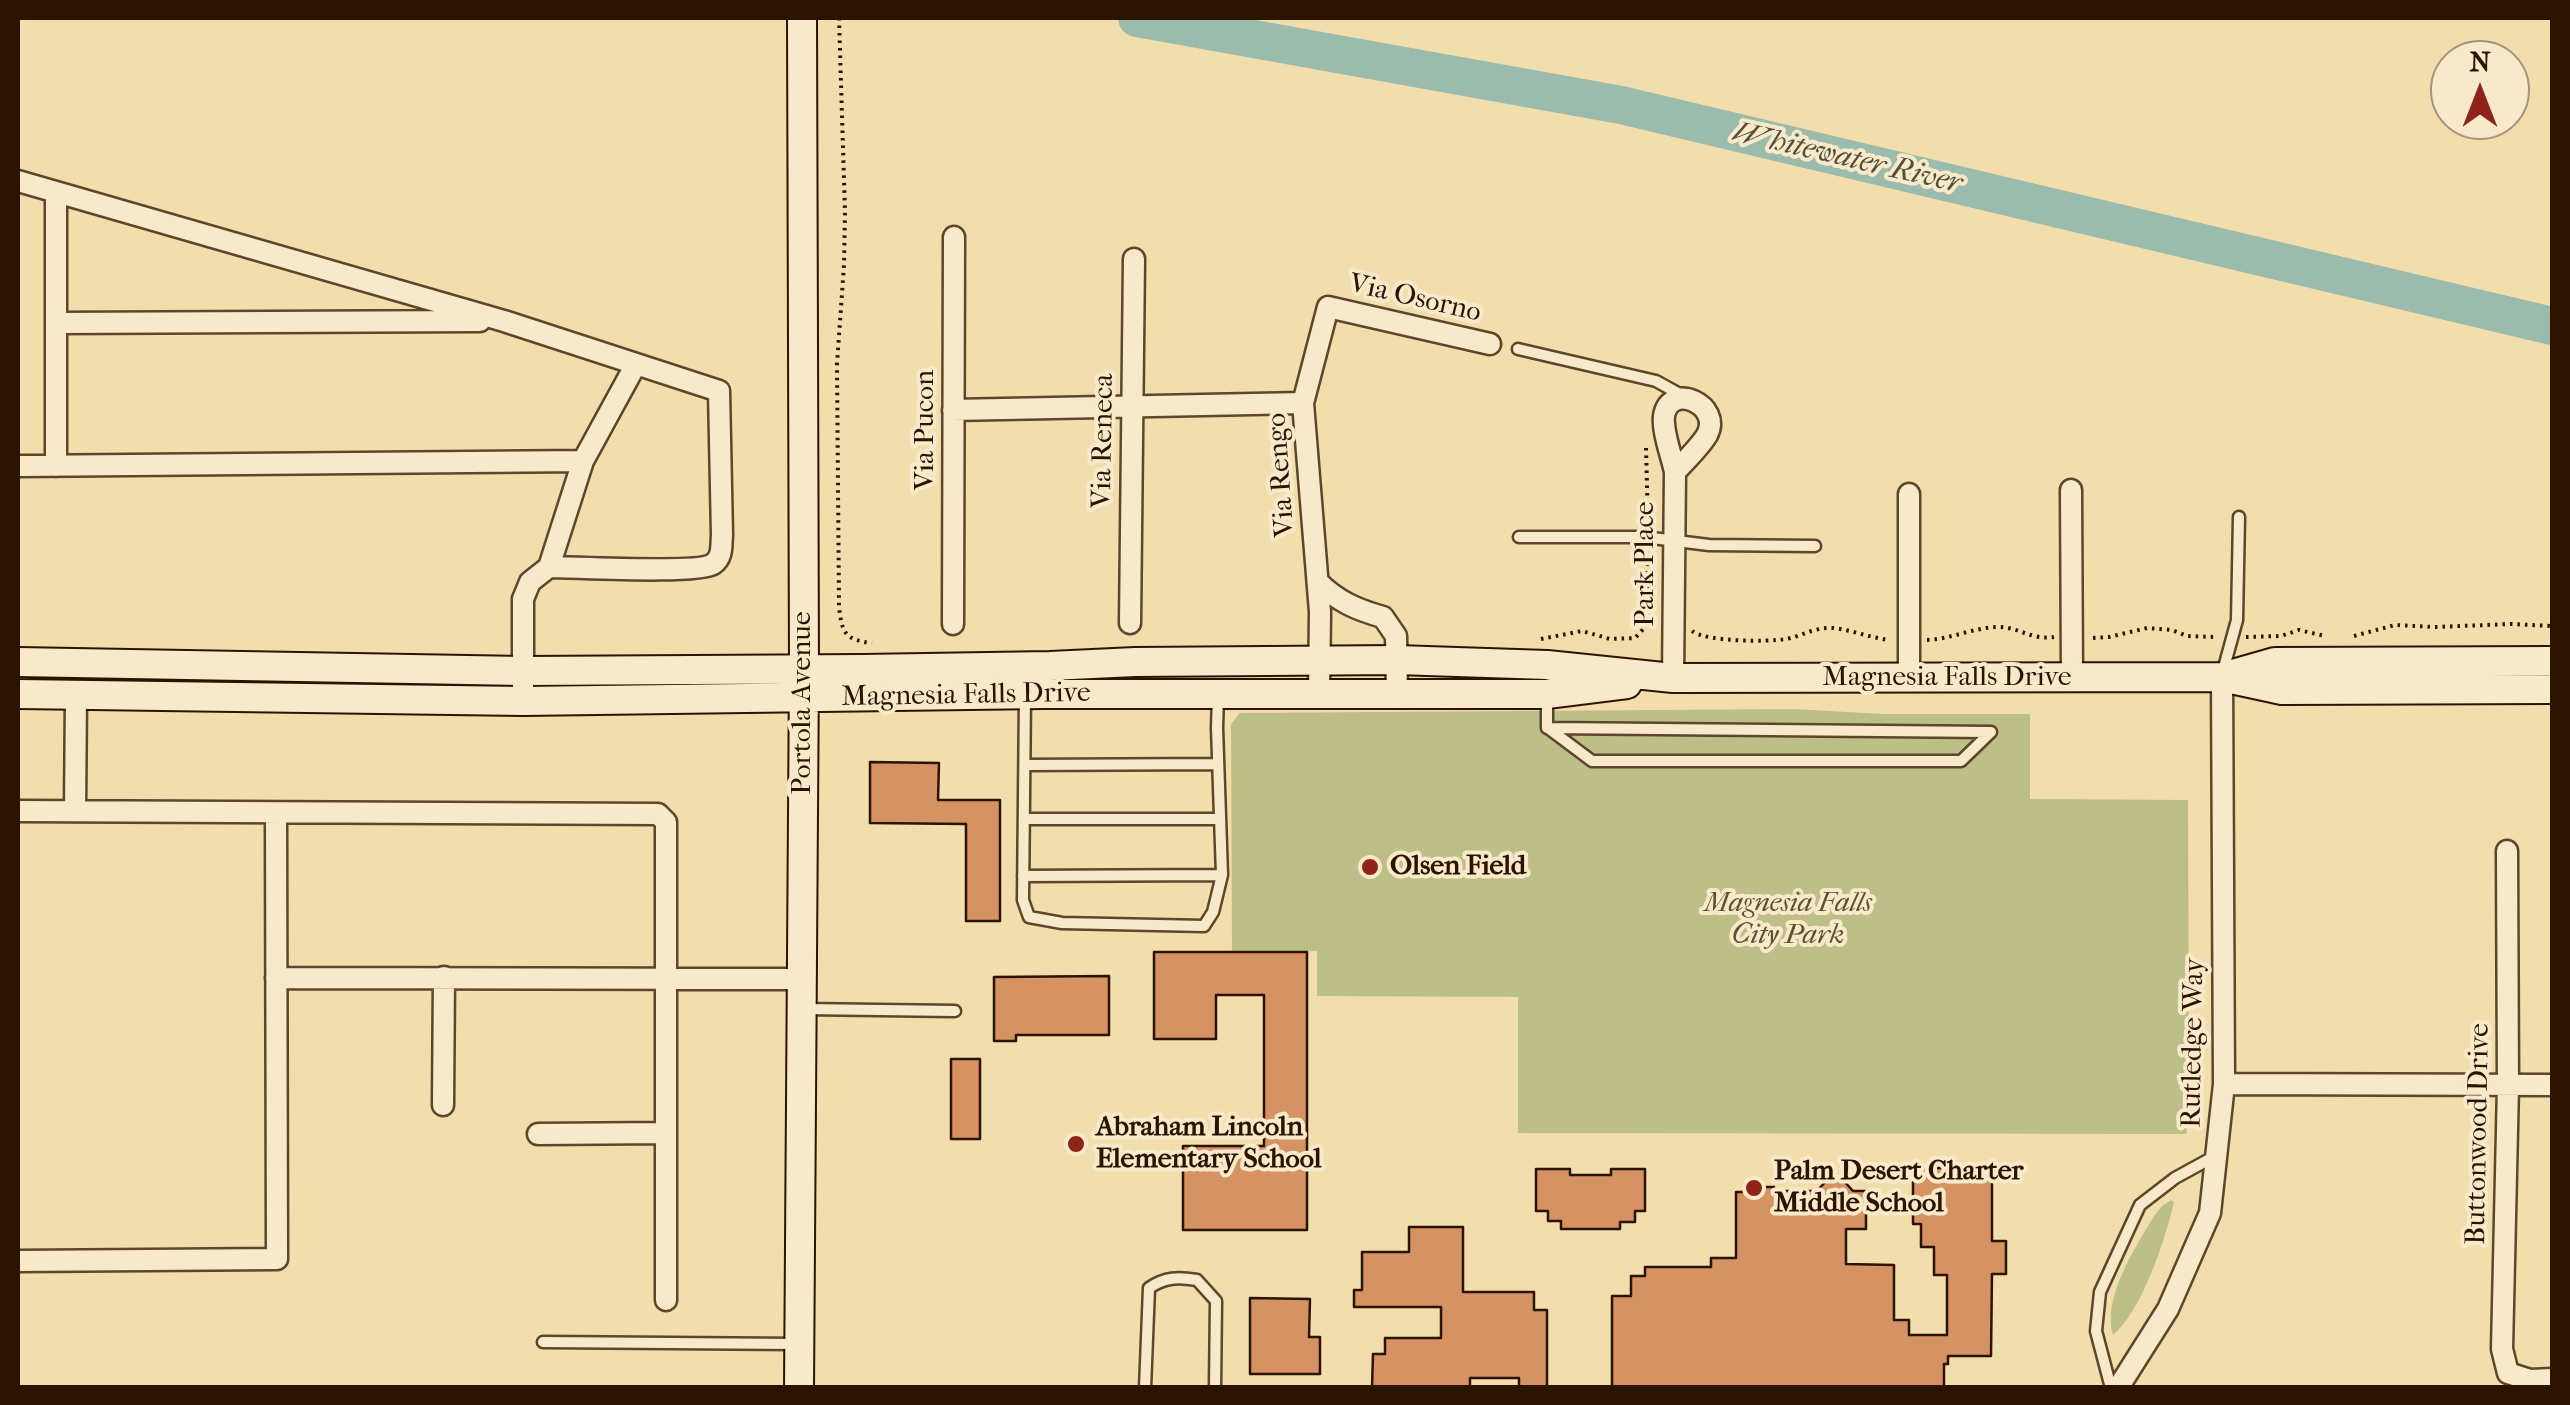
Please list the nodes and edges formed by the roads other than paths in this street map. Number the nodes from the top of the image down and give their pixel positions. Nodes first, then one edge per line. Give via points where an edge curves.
1 (802, 18) edge
2 (18, 182) edge
3 (56, 192) junction
4 (954, 237) dead end
5 (1134, 259) dead end
6 (1328, 307) joint
7 (504, 321) junction
8 (57, 322) junction
9 (1490, 344) dead end
10 (1518, 349) dead end
11 (636, 364) junction
12 (1694, 401) junction
13 (1303, 403) junction
14 (1132, 406) junction
15 (953, 410) junction
16 (582, 461) junction
17 (18, 466) edge
18 (56, 466) junction
19 (1675, 472) junction
20 (2071, 490) dead end
21 (1909, 494) dead end
22 (2238, 517) dead end
23 (1519, 537) dead end
24 (1674, 542) junction
25 (1815, 546) dead end
26 (549, 566) junction
27 (1318, 582) junction
28 (1130, 623) dead end
29 (953, 624) dead end
30 (1319, 660) junction
31 (1397, 660) junction
32 (2552, 660) edge
33 (18, 662) edge
34 (1547, 665) junction
35 (804, 670) junction
36 (522, 671) junction
37 (2222, 677) junction
38 (1673, 678) junction
39 (1909, 678) junction
40 (2072, 678) junction
41 (2552, 689) edge
42 (18, 694) edge
43 (1025, 694) junction
44 (1218, 694) junction
45 (1319, 694) junction
46 (1397, 694) junction
47 (1547, 694) junction
48 (76, 696) junction
49 (804, 698) junction
50 (523, 702) junction
51 (1548, 728) junction
52 (1218, 764) junction
53 (1024, 765) junction
54 (75, 810) junction
55 (18, 811) edge
56 (276, 812) junction
57 (1024, 819) junction
58 (1220, 819) junction
59 (2508, 851) dead end
60 (1222, 875) junction
61 (1024, 876) junction
62 (444, 976) junction
63 (666, 977) junction
64 (276, 978) junction
65 (802, 979) junction
66 (802, 1009) junction
67 (955, 1011) dead end
68 (2224, 1084) junction
69 (2552, 1085) edge
70 (2508, 1086) junction
71 (443, 1104) dead end
72 (666, 1133) junction
73 (538, 1134) dead end
74 (2218, 1154) junction
75 (18, 1260) edge
76 (666, 1300) dead end
77 (543, 1342) dead end
78 (798, 1344) junction
79 (2552, 1379) edge
80 (798, 1388) edge
81 (1145, 1388) edge
82 (1215, 1388) edge
83 (2115, 1388) edge

1 - 35 street, Portola Avenue
2 - 3 street
3 - 7 street
3 - 8 street
4 - 15 street, Via Pucon
5 - 14 street, Via Reneca
6 - 9 street, Via Osorno
6 - 13 street, Via Rengo
7 - 8 street
7 - 11 street
8 - 18 street
10 - 12 lane via 1656,381
11 - 16 street
11 - 26 street via 719,391 721,554 702,568
12 - 19 street, Park Place via 1710,424
12 - 19 street via 1672,402 1664,412
13 - 14 street
13 - 27 street, Via Rengo
14 - 15 street
14 - 28 street, Via Reneca
15 - 29 street, Via Pucon
16 - 18 street
16 - 26 street
17 - 18 street
19 - 24 street, Park Place
20 - 40 street
21 - 39 street
22 - 37 lane via 2237,620
23 - 24 lane
24 - 25 lane
24 - 38 street, Park Place
26 - 36 street via 530,582 524,599
27 - 30 street, Via Rengo
27 - 31 street via 1333,597 1384,617 1396,636
30 - 31 street, Magnesia Falls Drive
30 - 35 street, Magnesia Falls Drive
30 - 45 street, Via Rengo
31 - 34 street, Magnesia Falls Drive
31 - 46 street
32 - 37 street, Magnesia Falls Drive via 2275,662
33 - 36 street, Magnesia Falls Drive
34 - 38 street, Magnesia Falls Drive
34 - 47 lane
35 - 36 street, Magnesia Falls Drive
35 - 49 street, Portola Avenue
36 - 50 street
37 - 40 street, Magnesia Falls Drive
37 - 41 street, Magnesia Falls Drive via 2282,690
37 - 68 street, Rutledge Way
38 - 39 street, Magnesia Falls Drive
38 - 47 street, Magnesia Falls Drive
39 - 40 street, Magnesia Falls Drive
42 - 48 street, Magnesia Falls Drive
43 - 44 street, Magnesia Falls Drive
43 - 49 street, Magnesia Falls Drive
43 - 53 lane
44 - 45 street, Magnesia Falls Drive
44 - 52 lane
45 - 46 street, Magnesia Falls Drive
46 - 47 street, Magnesia Falls Drive
47 - 51 lane
48 - 50 street, Magnesia Falls Drive
48 - 54 street
49 - 50 street, Magnesia Falls Drive
49 - 65 street, Portola Avenue
51 - 51 lane via 1592,761 1961,762 1992,732
52 - 53 lane
52 - 58 lane
53 - 57 lane
54 - 55 street
54 - 56 street
56 - 63 street via 658,814 666,822
56 - 64 street
57 - 58 lane
57 - 61 lane
58 - 60 lane
59 - 70 street, Buttonwood Drive
60 - 61 lane
60 - 61 lane via 1204,926 1062,924 1029,917
62 - 63 street
62 - 64 street
62 - 71 street
63 - 65 street
63 - 72 street
64 - 75 street via 277,1259
65 - 66 street, Portola Avenue
66 - 67 lane
66 - 78 street, Portola Avenue
68 - 70 street
68 - 74 street, Rutledge Way
69 - 70 street
70 - 79 street, Buttonwood Drive via 2502,1349 2508,1372
72 - 73 street
72 - 76 street
74 - 83 street, Rutledge Way via 2210,1213 2168,1309
74 - 83 lane via 2140,1205 2100,1292 2096,1331
77 - 78 lane
78 - 80 street, Portola Avenue
81 - 82 lane via 1149,1288 1186,1278 1197,1280 1216,1301

